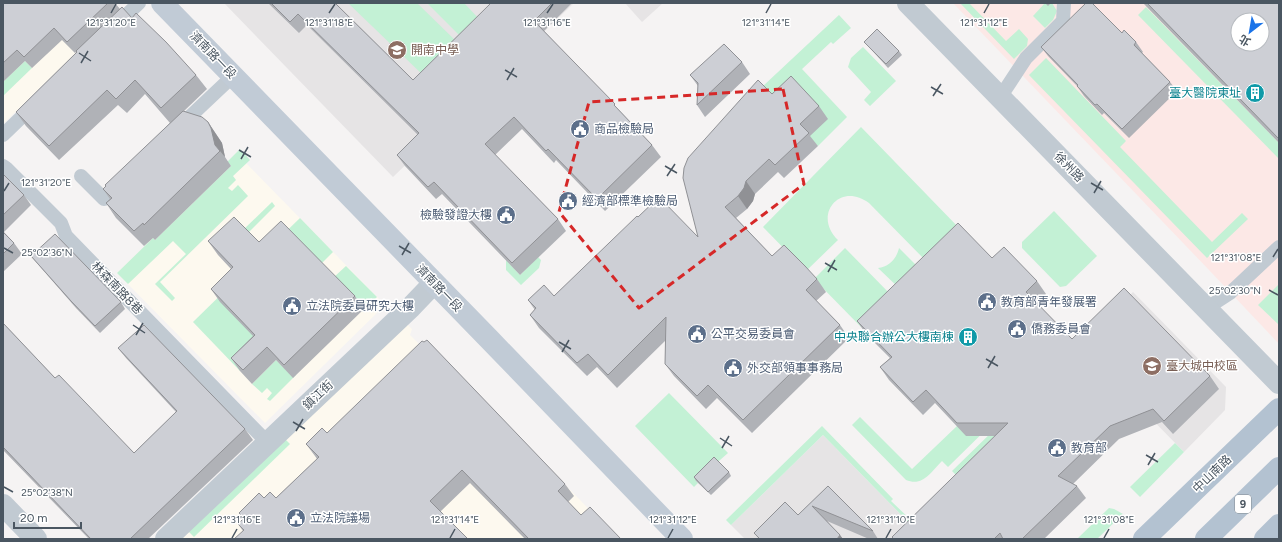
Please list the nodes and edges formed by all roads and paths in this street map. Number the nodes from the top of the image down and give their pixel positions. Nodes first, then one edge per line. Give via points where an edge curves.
1 (139, 3) edge
2 (162, 3) edge
3 (908, 3) edge
4 (1064, 3) edge
5 (104, 37) edge
6 (233, 76) junction
7 (45, 95) edge
8 (1001, 96) junction
9 (172, 134) edge
10 (3, 135) edge
11 (3, 166) edge
12 (132, 172) edge
13 (81, 176) dead end
14 (1279, 247) edge
15 (434, 283) junction
16 (1207, 308) junction
17 (1279, 383) edge
18 (1279, 409) edge
19 (268, 443) junction
20 (1279, 468) edge
21 (3, 505) edge
22 (1279, 525) edge
23 (36, 539) edge
24 (166, 539) edge
25 (682, 539) edge
26 (1144, 539) edge
27 (1206, 539) edge
28 (1265, 539) edge

1 - 5 lane
2 - 6 street, 濟南路一段
3 - 8 street, 徐州路
4 - 8 lane via 1064,21 1026,58
6 - 9 lane
6 - 15 street, 濟南路一段
7 - 10 lane
8 - 16 street, 徐州路
11 - 19 lane, 林森南路8巷 via 61,223 66,236
12 - 13 lane via 104,199
14 - 16 lane via 1230,293
15 - 19 street, 鎮江街
15 - 25 street, 濟南路一段
16 - 17 street, 徐州路
18 - 26 main road, 中山南路
19 - 24 street, 鎮江街
20 - 27 main road, 9
21 - 23 street
22 - 28 main road

